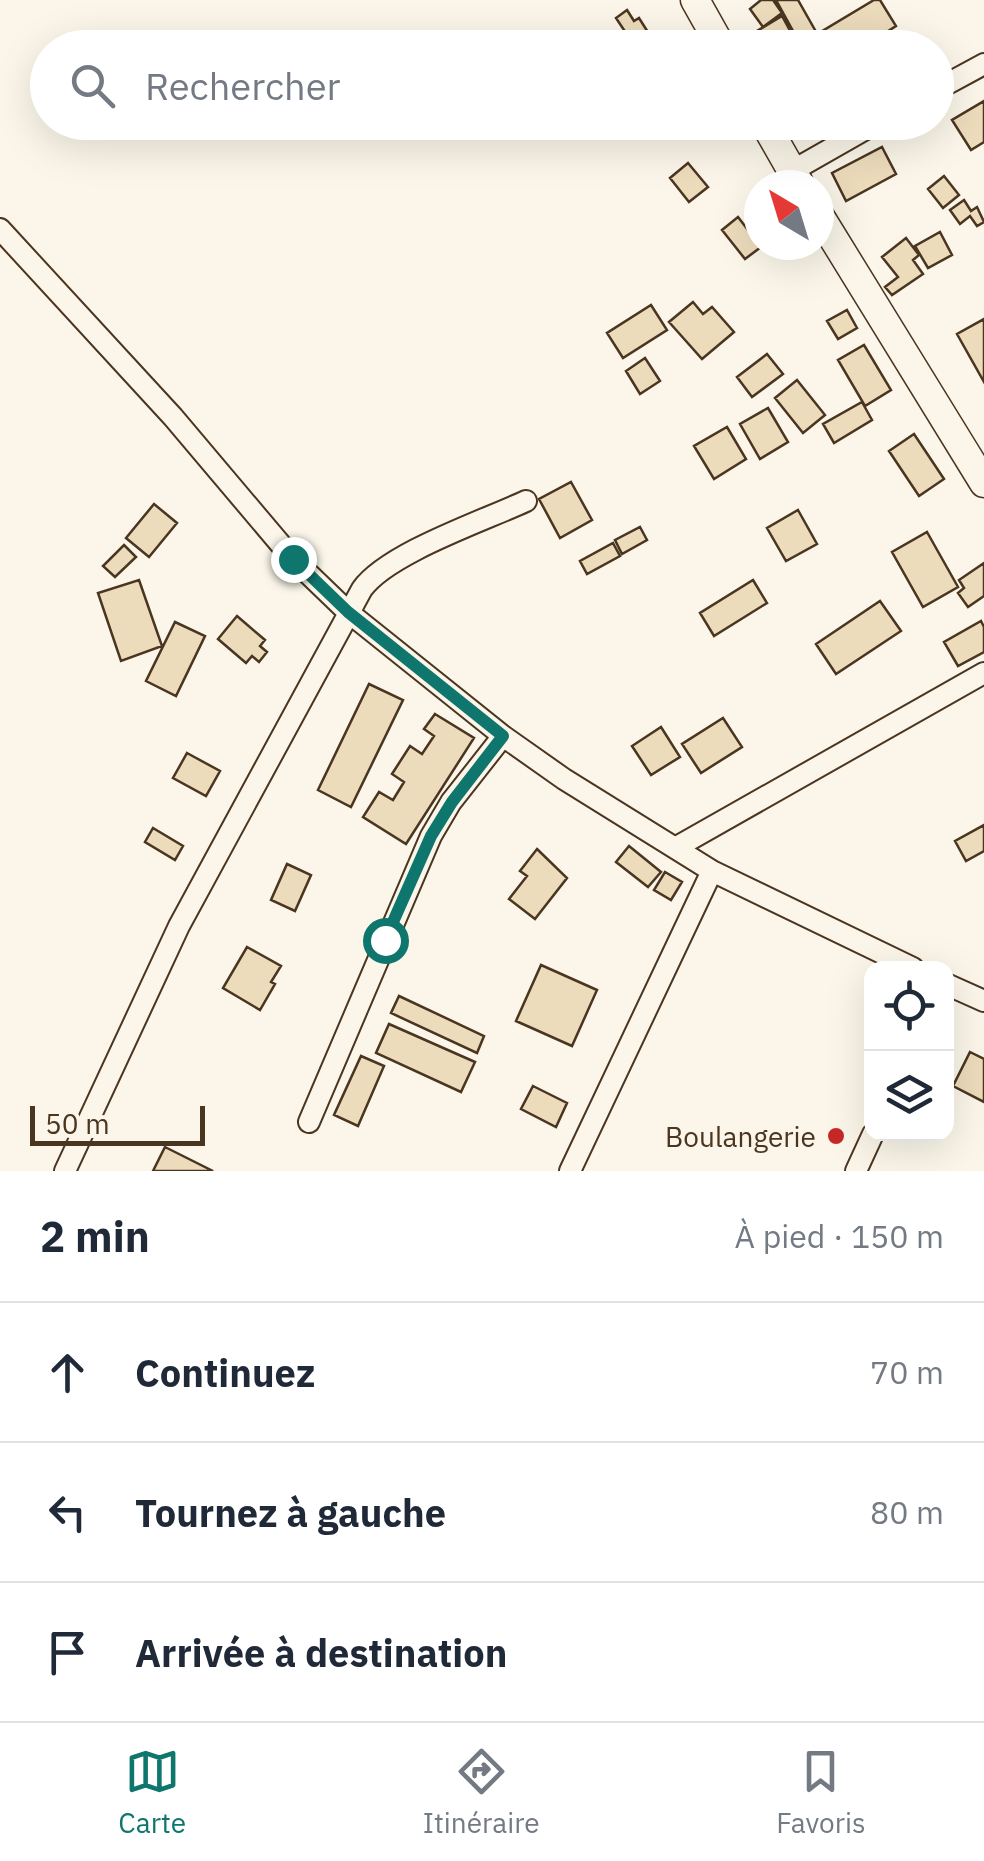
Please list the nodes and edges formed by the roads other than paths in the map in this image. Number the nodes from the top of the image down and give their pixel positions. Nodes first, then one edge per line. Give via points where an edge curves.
1 (695, 0) edge
2 (712, 30) edge
3 (984, 64) edge
4 (954, 80) edge
5 (774, 140) edge
6 (852, 140) edge
7 (791, 170) edge
8 (808, 170) edge
9 (0, 229) edge
10 (834, 240) edge
11 (984, 483) edge
12 (526, 502) dead end
13 (348, 612) junction
14 (984, 672) edge
15 (503, 736) junction
16 (675, 848) junction
17 (712, 870) junction
18 (899, 961) edge
19 (954, 988) edge
20 (984, 1001) edge
21 (308, 1122) dead end
22 (870, 1141) edge
23 (65, 1171) edge
24 (570, 1171) edge
25 (856, 1171) edge

1 - 2 street
3 - 4 street
5 - 7 street
6 - 8 street
9 - 13 street via 293,559
10 - 11 street
12 - 13 street via 380,570
13 - 15 street
13 - 23 street via 179,926
14 - 16 street
15 - 16 street
15 - 21 street via 431,836
16 - 17 street
17 - 18 street
17 - 24 street
19 - 20 street
22 - 25 street

